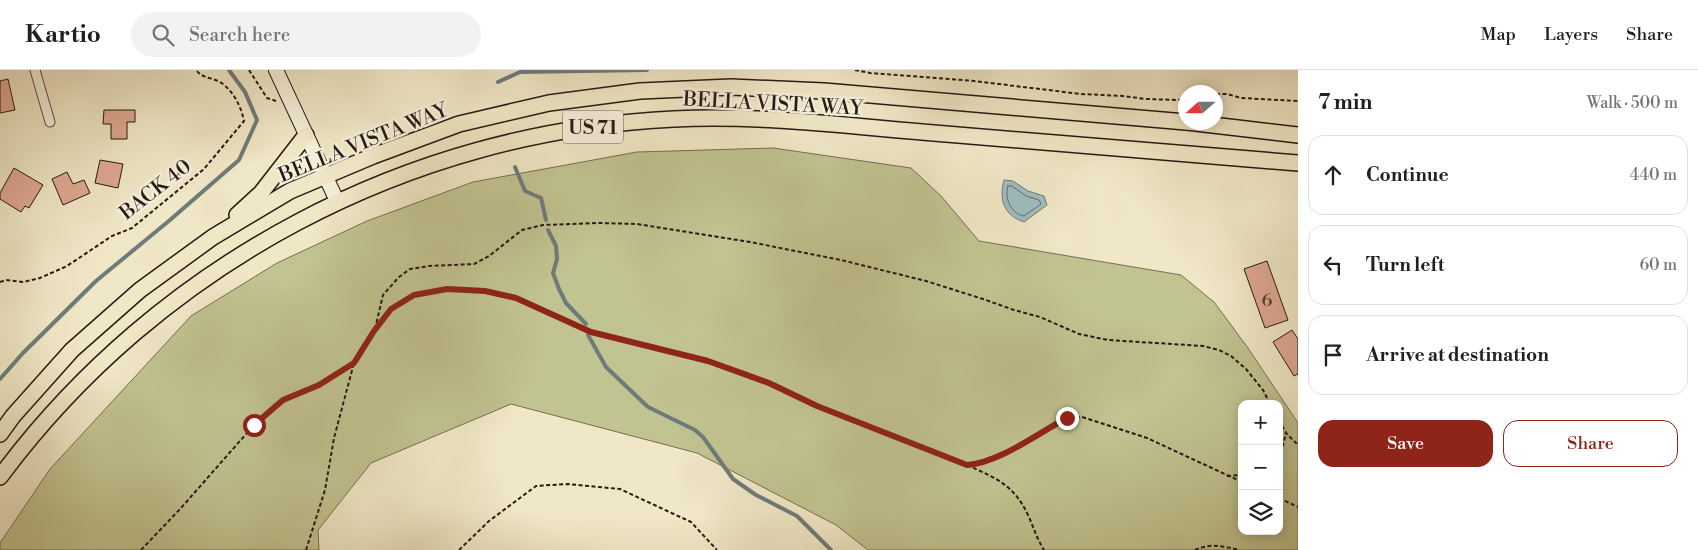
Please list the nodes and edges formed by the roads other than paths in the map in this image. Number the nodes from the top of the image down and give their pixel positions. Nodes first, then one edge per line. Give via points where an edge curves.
1 (35, 70) edge
2 (276, 70) edge
3 (1178, 121) edge
4 (50, 122) dead end
5 (1223, 126) edge
6 (306, 135) junction
7 (1298, 135) edge
8 (1298, 163) edge
9 (325, 175) junction
10 (337, 201) junction
11 (213, 237) junction
12 (0, 434) edge
13 (0, 477) edge

1 - 4 street
2 - 6 street
3 - 9 main road, BELLA VISTA WAY / US 71 via 824,91 731,87 640,91 549,104 458,124
5 - 7 main road, BELLA VISTA WAY / US 71
6 - 9 street
6 - 11 main road via 261,193
8 - 10 main road, BELLA VISTA WAY / US 71 via 765,119 675,118 541,135 454,156
9 - 10 street
9 - 11 main road, BELLA VISTA WAY / US 71 via 290,191
10 - 13 main road, BELLA VISTA WAY / US 71 via 210,273 139,328 63,402
11 - 12 main road, BELLA VISTA WAY / US 71 via 140,290 72,350

